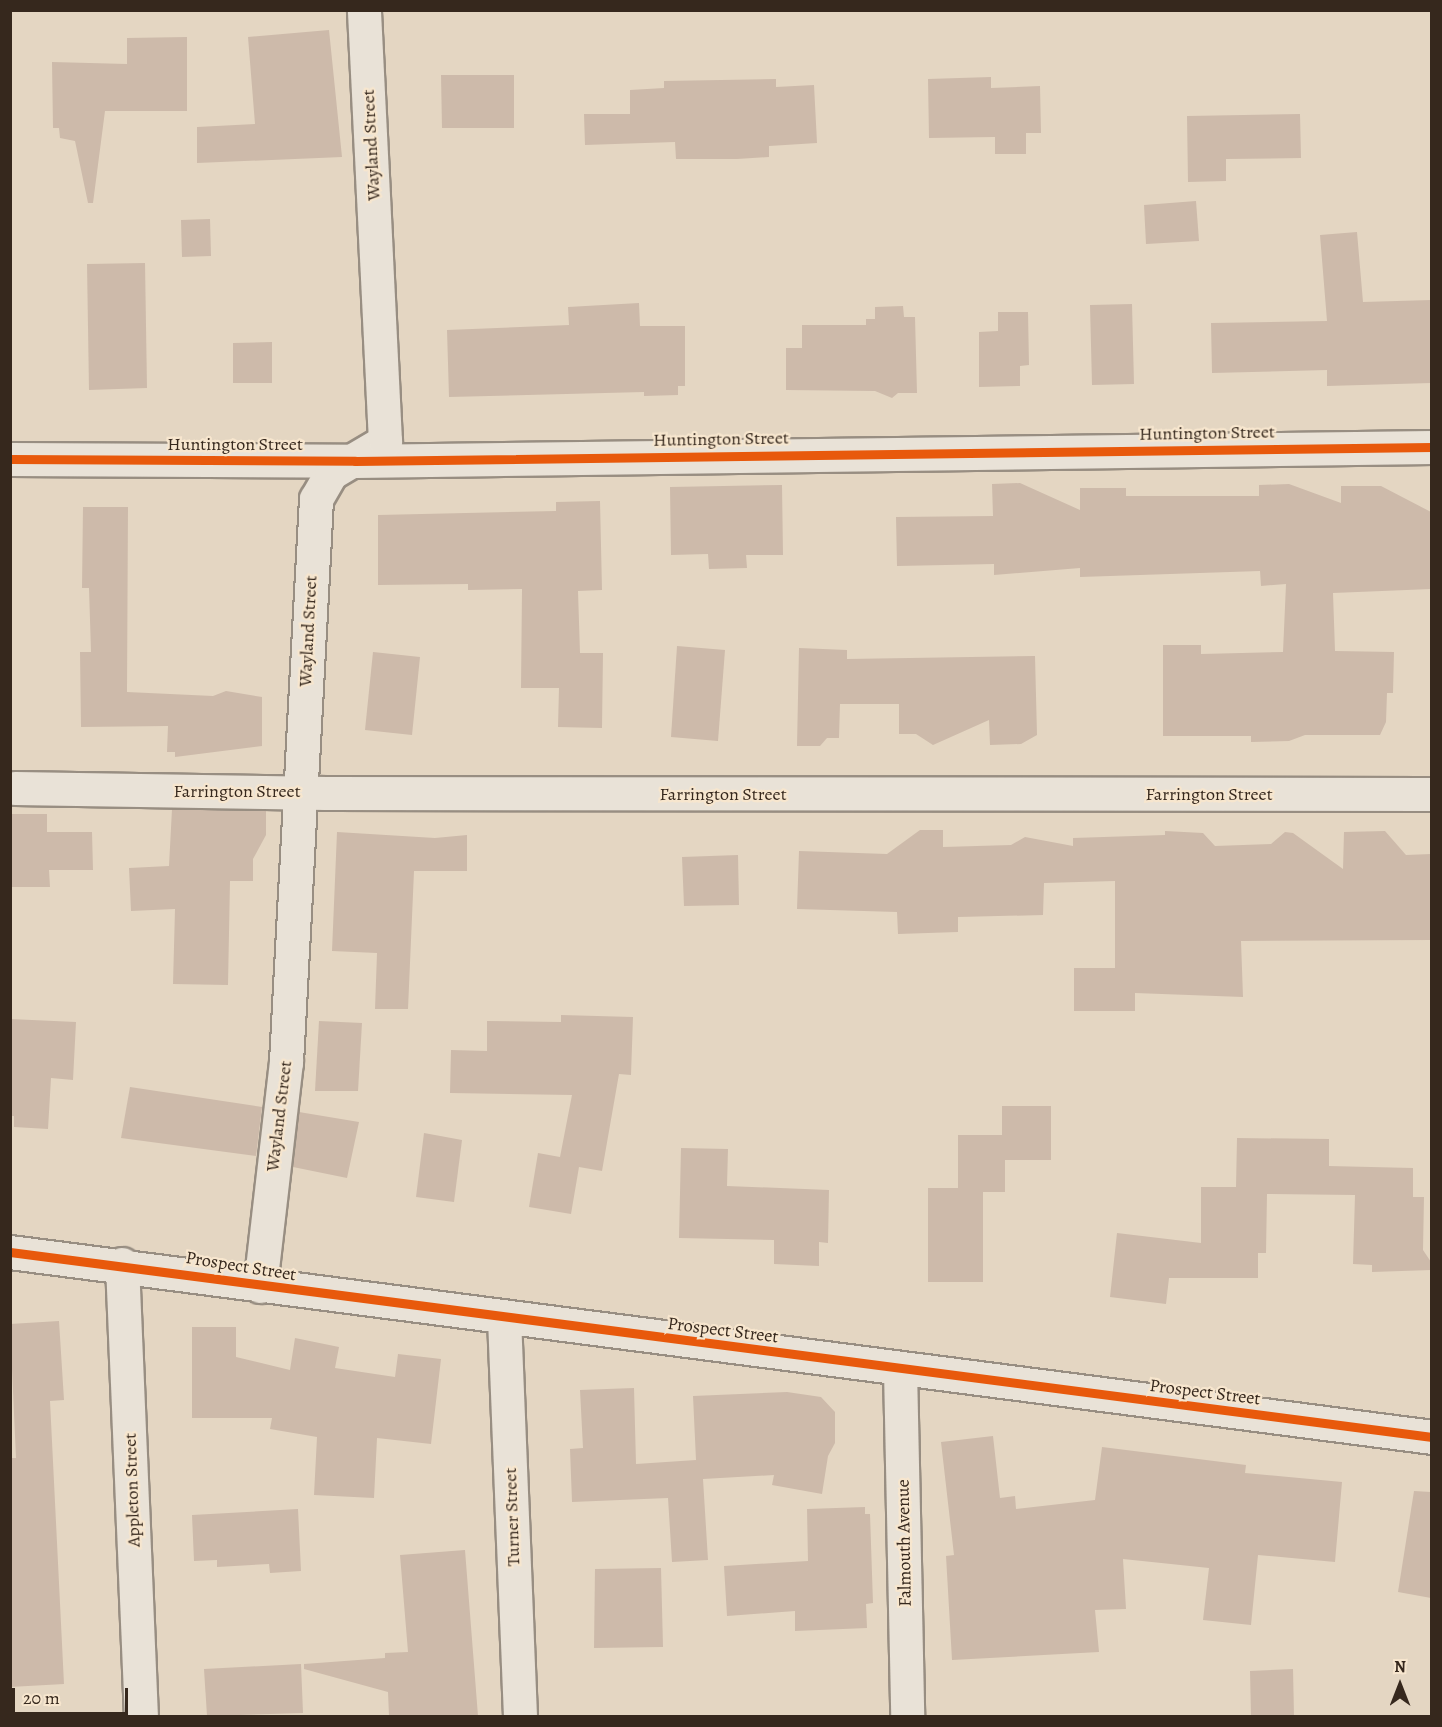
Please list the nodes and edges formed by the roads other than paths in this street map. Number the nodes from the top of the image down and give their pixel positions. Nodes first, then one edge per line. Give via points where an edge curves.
1 (364, 10) edge
2 (1431, 447) edge
3 (10, 459) edge
4 (355, 461) junction
5 (15, 788) dead end
6 (300, 791) junction
7 (1431, 794) edge
8 (10, 1252) edge
9 (122, 1264) junction
10 (260, 1286) junction
11 (504, 1318) junction
12 (900, 1369) junction
13 (1431, 1437) edge
14 (141, 1716) edge
15 (520, 1716) edge
16 (907, 1716) edge

1 - 4 street, Wayland Street via 385,441
2 - 4 street, Huntington Street
3 - 4 street, Huntington Street
4 - 6 street, Wayland Street via 331,474 316,499
5 - 6 street, Farrington Street
6 - 7 street, Farrington Street
6 - 10 street, Wayland Street via 286,1062
8 - 9 street, Prospect Street
9 - 10 street, Prospect Street
9 - 14 street, Appleton Street
10 - 11 street, Prospect Street
11 - 12 street, Prospect Street
11 - 15 street, Turner Street
12 - 13 street, Prospect Street
12 - 16 street, Falmouth Avenue

